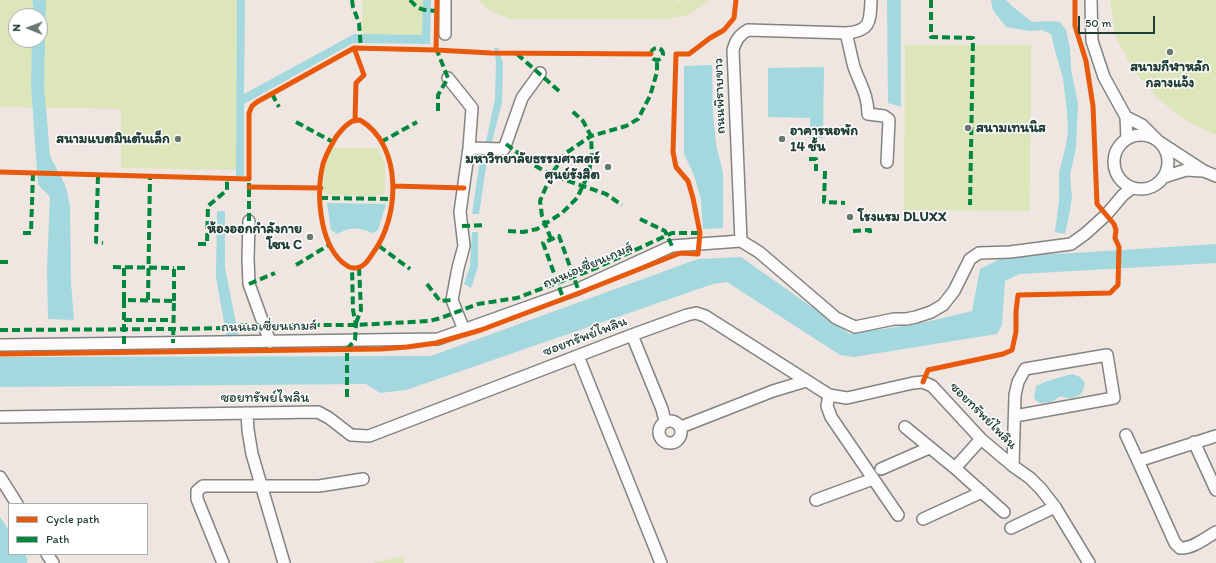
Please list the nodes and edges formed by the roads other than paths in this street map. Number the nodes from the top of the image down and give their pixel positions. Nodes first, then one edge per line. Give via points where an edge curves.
1 (445, 0) edge
2 (871, 0) edge
3 (1091, 0) edge
4 (846, 33) junction
5 (445, 34) dead end
6 (540, 73) dead end
7 (448, 78) dead end
8 (1126, 117) junction
9 (1128, 139) junction
10 (1158, 141) junction
11 (470, 148) junction
12 (887, 162) dead end
13 (1204, 171) junction
14 (1118, 176) junction
15 (1216, 176) edge
16 (1164, 177) junction
17 (1132, 188) junction
18 (1114, 205) junction
19 (249, 221) dead end
20 (741, 241) junction
21 (464, 330) junction
22 (632, 335) junction
23 (270, 342) junction
24 (0, 345) edge
25 (578, 356) junction
26 (806, 381) junction
27 (829, 395) junction
28 (247, 412) junction
29 (1015, 416) junction
30 (0, 417) edge
31 (665, 421) junction
32 (681, 427) junction
33 (905, 427) dead end
34 (1126, 435) dead end
35 (1216, 436) edge
36 (981, 439) junction
37 (1194, 442) junction
38 (929, 448) junction
39 (1138, 461) junction
40 (1013, 466) junction
41 (955, 468) junction
42 (881, 469) dead end
43 (0, 477) edge
44 (873, 478) junction
45 (363, 479) dead end
46 (262, 486) junction
47 (1216, 490) edge
48 (982, 492) junction
49 (816, 500) dead end
50 (16, 503) edge
51 (1055, 507) junction
52 (1004, 512) dead end
53 (898, 515) dead end
54 (923, 519) dead end
55 (1011, 528) dead end
56 (1216, 532) edge
57 (223, 563) edge
58 (284, 563) edge
59 (661, 563) edge
60 (1089, 563) edge

1 - 5 street
2 - 4 street, ถนนพิราบขาว via 870,18 866,26 856,32
3 - 8 street via 1092,41 1104,77
4 - 12 street via 866,95 868,114 884,116 889,120
4 - 20 street, ถนนพิราบขาว via 748,30 737,40 733,50
6 - 11 street via 522,98 504,149
7 - 11 street via 472,108
8 - 9 street
8 - 10 street via 1142,124
9 - 10 street via 1140,135
9 - 14 street via 1117,149 1114,158
10 - 13 street
10 - 16 street via 1166,151 1168,159
11 - 21 street via 460,212 464,246 452,300
13 - 15 street
13 - 16 street via 1186,170
14 - 17 street via 1124,184
14 - 18 street
16 - 17 street via 1150,188
17 - 18 street
18 - 20 street via 1106,215 1071,244 1010,252 979,253 970,259 954,291 943,305 931,312 906,319 855,327 836,318 759,252
19 - 23 street via 249,284
20 - 21 street, ถนนเอเซี่ยนเกมส์ via 672,246 578,289
21 - 23 street, ถนนเอเซี่ยนเกมส์ via 438,339
22 - 25 street, ซอยทรัพย์ไพลิน
22 - 26 street, ซอยทรัพย์ไพลิน via 696,313 705,316
22 - 31 street
23 - 24 street, ถนนเอเซี่ยนเกมส์
25 - 28 street, ซอยทรัพย์ไพลิน via 369,436 351,435 318,412
25 - 59 street
26 - 27 street, ซอยทรัพย์ไพลิน
26 - 32 street via 773,391
27 - 36 street, ซอยทรัพย์ไพลิน via 847,398 924,382 932,386
27 - 44 street via 827,406 830,417
28 - 30 street, ซอยทรัพย์ไพลิน
28 - 46 street via 252,454
29 - 29 street via 1015,395 1025,369 1107,355 1114,398
29 - 40 street
31 - 32 street via 674,421
31 - 32 street via 659,427 659,437 666,443 676,442 681,435
33 - 38 street
34 - 39 street
35 - 37 street
36 - 40 street, ซอยทรัพย์ไพลิน
36 - 41 street
37 - 39 street
37 - 47 street
38 - 41 street
38 - 42 street
39 - 56 street via 1175,543 1180,548 1185,549
40 - 51 street, ซอยทรัพย์ไพลิน via 1030,478
41 - 48 street
43 - 50 street
44 - 49 street
44 - 53 street
45 - 46 street via 319,486
46 - 57 street via 203,486 197,491 197,499
46 - 58 street
48 - 52 street
48 - 54 street
51 - 55 street
51 - 60 street, ซอยทรัพย์ไพลิน

